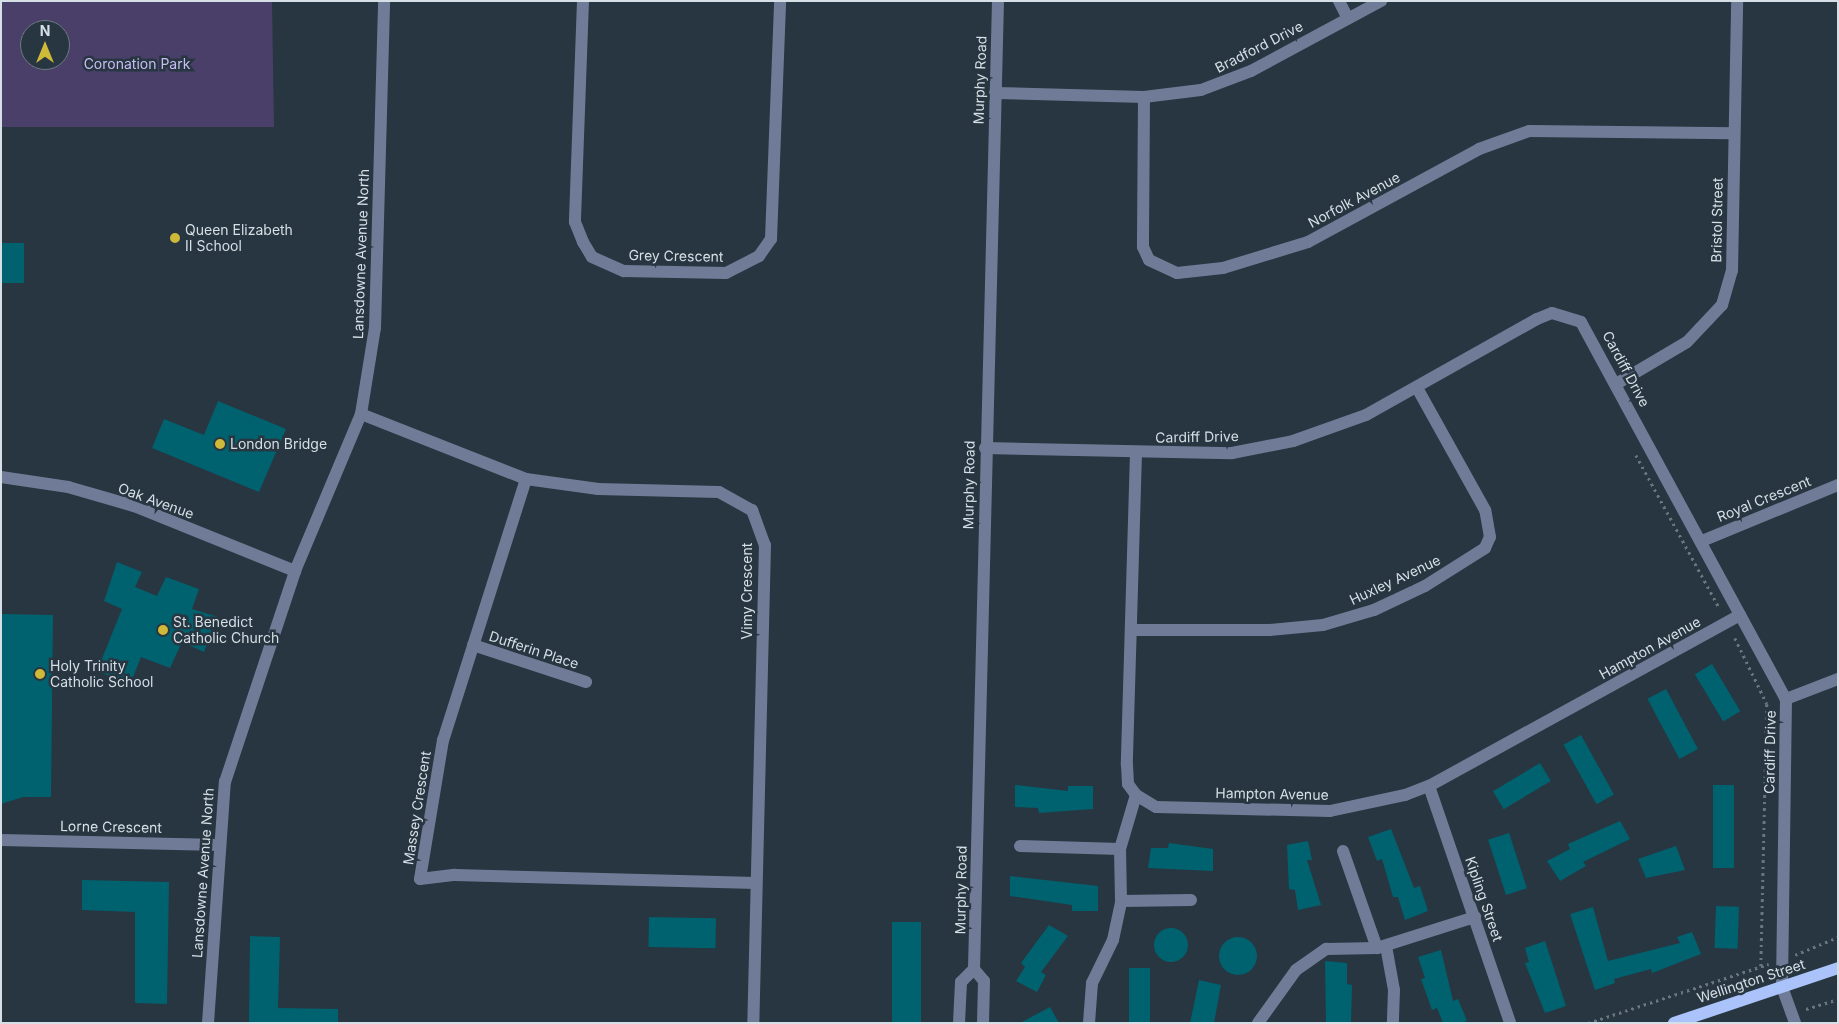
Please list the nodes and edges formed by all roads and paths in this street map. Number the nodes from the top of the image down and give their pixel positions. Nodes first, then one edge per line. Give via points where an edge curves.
1 (384, 1) edge
2 (583, 1) edge
3 (780, 1) edge
4 (998, 1) edge
5 (1339, 1) edge
6 (1381, 1) edge
7 (1736, 1) edge
8 (1347, 17) junction
9 (995, 93) junction
10 (1144, 97) junction
11 (1734, 133) junction
12 (1616, 384) junction
13 (1417, 388) junction
14 (361, 414) junction
15 (985, 448) junction
16 (1634, 450) dead end
17 (1136, 453) junction
18 (1, 477) edge
19 (526, 479) junction
20 (1838, 485) edge
21 (1702, 541) junction
22 (295, 571) junction
23 (1719, 607) dead end
24 (1740, 615) junction
25 (1132, 630) junction
26 (1735, 638) dead end
27 (473, 646) junction
28 (1838, 679) edge
29 (586, 682) dead end
30 (1786, 699) junction
31 (1429, 786) junction
32 (1136, 795) junction
33 (1, 840) edge
34 (220, 845) junction
35 (1020, 846) dead end
36 (1120, 849) junction
37 (1344, 851) dead end
38 (756, 883) junction
39 (1191, 900) dead end
40 (1121, 901) junction
41 (1475, 917) junction
42 (1838, 937) edge
43 (1382, 947) junction
44 (1782, 959) junction
45 (1761, 966) junction
46 (1838, 968) edge
47 (974, 969) junction
48 (1782, 987) junction
49 (1838, 999) edge
50 (1806, 1009) dead end
51 (208, 1023) edge
52 (753, 1023) edge
53 (959, 1023) edge
54 (983, 1023) edge
55 (1089, 1023) edge
56 (1258, 1023) edge
57 (1393, 1023) edge
58 (1510, 1023) edge
59 (1588, 1023) edge
60 (1674, 1023) edge
61 (1795, 1023) edge

1 - 14 street, Lansdowne Avenue North via 375,328
2 - 3 street, Grey Crescent via 576,222 583,242 592,257 624,271 726,273 759,256 771,239
4 - 9 street, Murphy Road
5 - 8 street
6 - 8 street, Bradford Drive
7 - 11 street, Bristol Street
8 - 10 street, Bradford Drive via 1226,82
9 - 10 street, Bradford Drive
9 - 15 street, Murphy Road
10 - 11 street, Norfolk Avenue via 1143,247 1149,260 1177,274 1223,268 1308,242 1478,149 1529,131
11 - 12 street, Bristol Street via 1732,270 1722,305 1687,342
12 - 13 street, Cardiff Drive via 1581,322 1552,313
12 - 21 street, Cardiff Drive
13 - 17 street, Cardiff Drive via 1366,415 1293,441 1232,453
13 - 25 street, Huxley Avenue via 1485,510 1490,537 1486,548 1425,586 1374,610 1323,625 1268,630
14 - 19 street, Vimy Crescent
14 - 22 street, Lansdowne Avenue North
15 - 17 street, Cardiff Drive
15 - 47 street, Murphy Road
16 - 23 path
17 - 25 street
18 - 22 street, Oak Avenue via 68,487 134,506
19 - 27 street, Massey Crescent
19 - 38 street, Vimy Crescent via 598,489 719,492 752,510 765,545
20 - 21 street, Royal Crescent
21 - 24 street, Cardiff Drive
22 - 34 street, Lansdowne Avenue North via 225,782
24 - 30 street, Cardiff Drive
24 - 31 street, Hampton Avenue
25 - 32 street via 1127,765 1128,784
26 - 45 path via 1767,704
27 - 29 street, Dufferin Place
27 - 38 street, Massey Crescent via 443,740 420,879 455,875
28 - 30 street
30 - 44 street, Cardiff Drive
31 - 32 street, Hampton Avenue via 1330,811 1156,807
31 - 41 street, Kipling Street
32 - 36 street
33 - 34 street, Lorne Crescent
34 - 51 street, Lansdowne Avenue North
35 - 36 street
36 - 40 street
37 - 43 street
38 - 52 street, Vimy Crescent
39 - 40 street
40 - 55 street via 1113,940 1092,982
41 - 43 street
41 - 58 street, Kipling Street
42 - 44 path
43 - 56 street via 1326,949 1314,956 1296,970
43 - 57 street via 1394,990
44 - 45 path
44 - 48 street, Cardiff Drive
45 - 59 path
46 - 48 main road, Wellington Street
47 - 53 street via 961,982
47 - 54 street, Murphy Road via 984,981
48 - 60 main road, Wellington Street
48 - 61 street, Cardiff Drive
49 - 50 path

